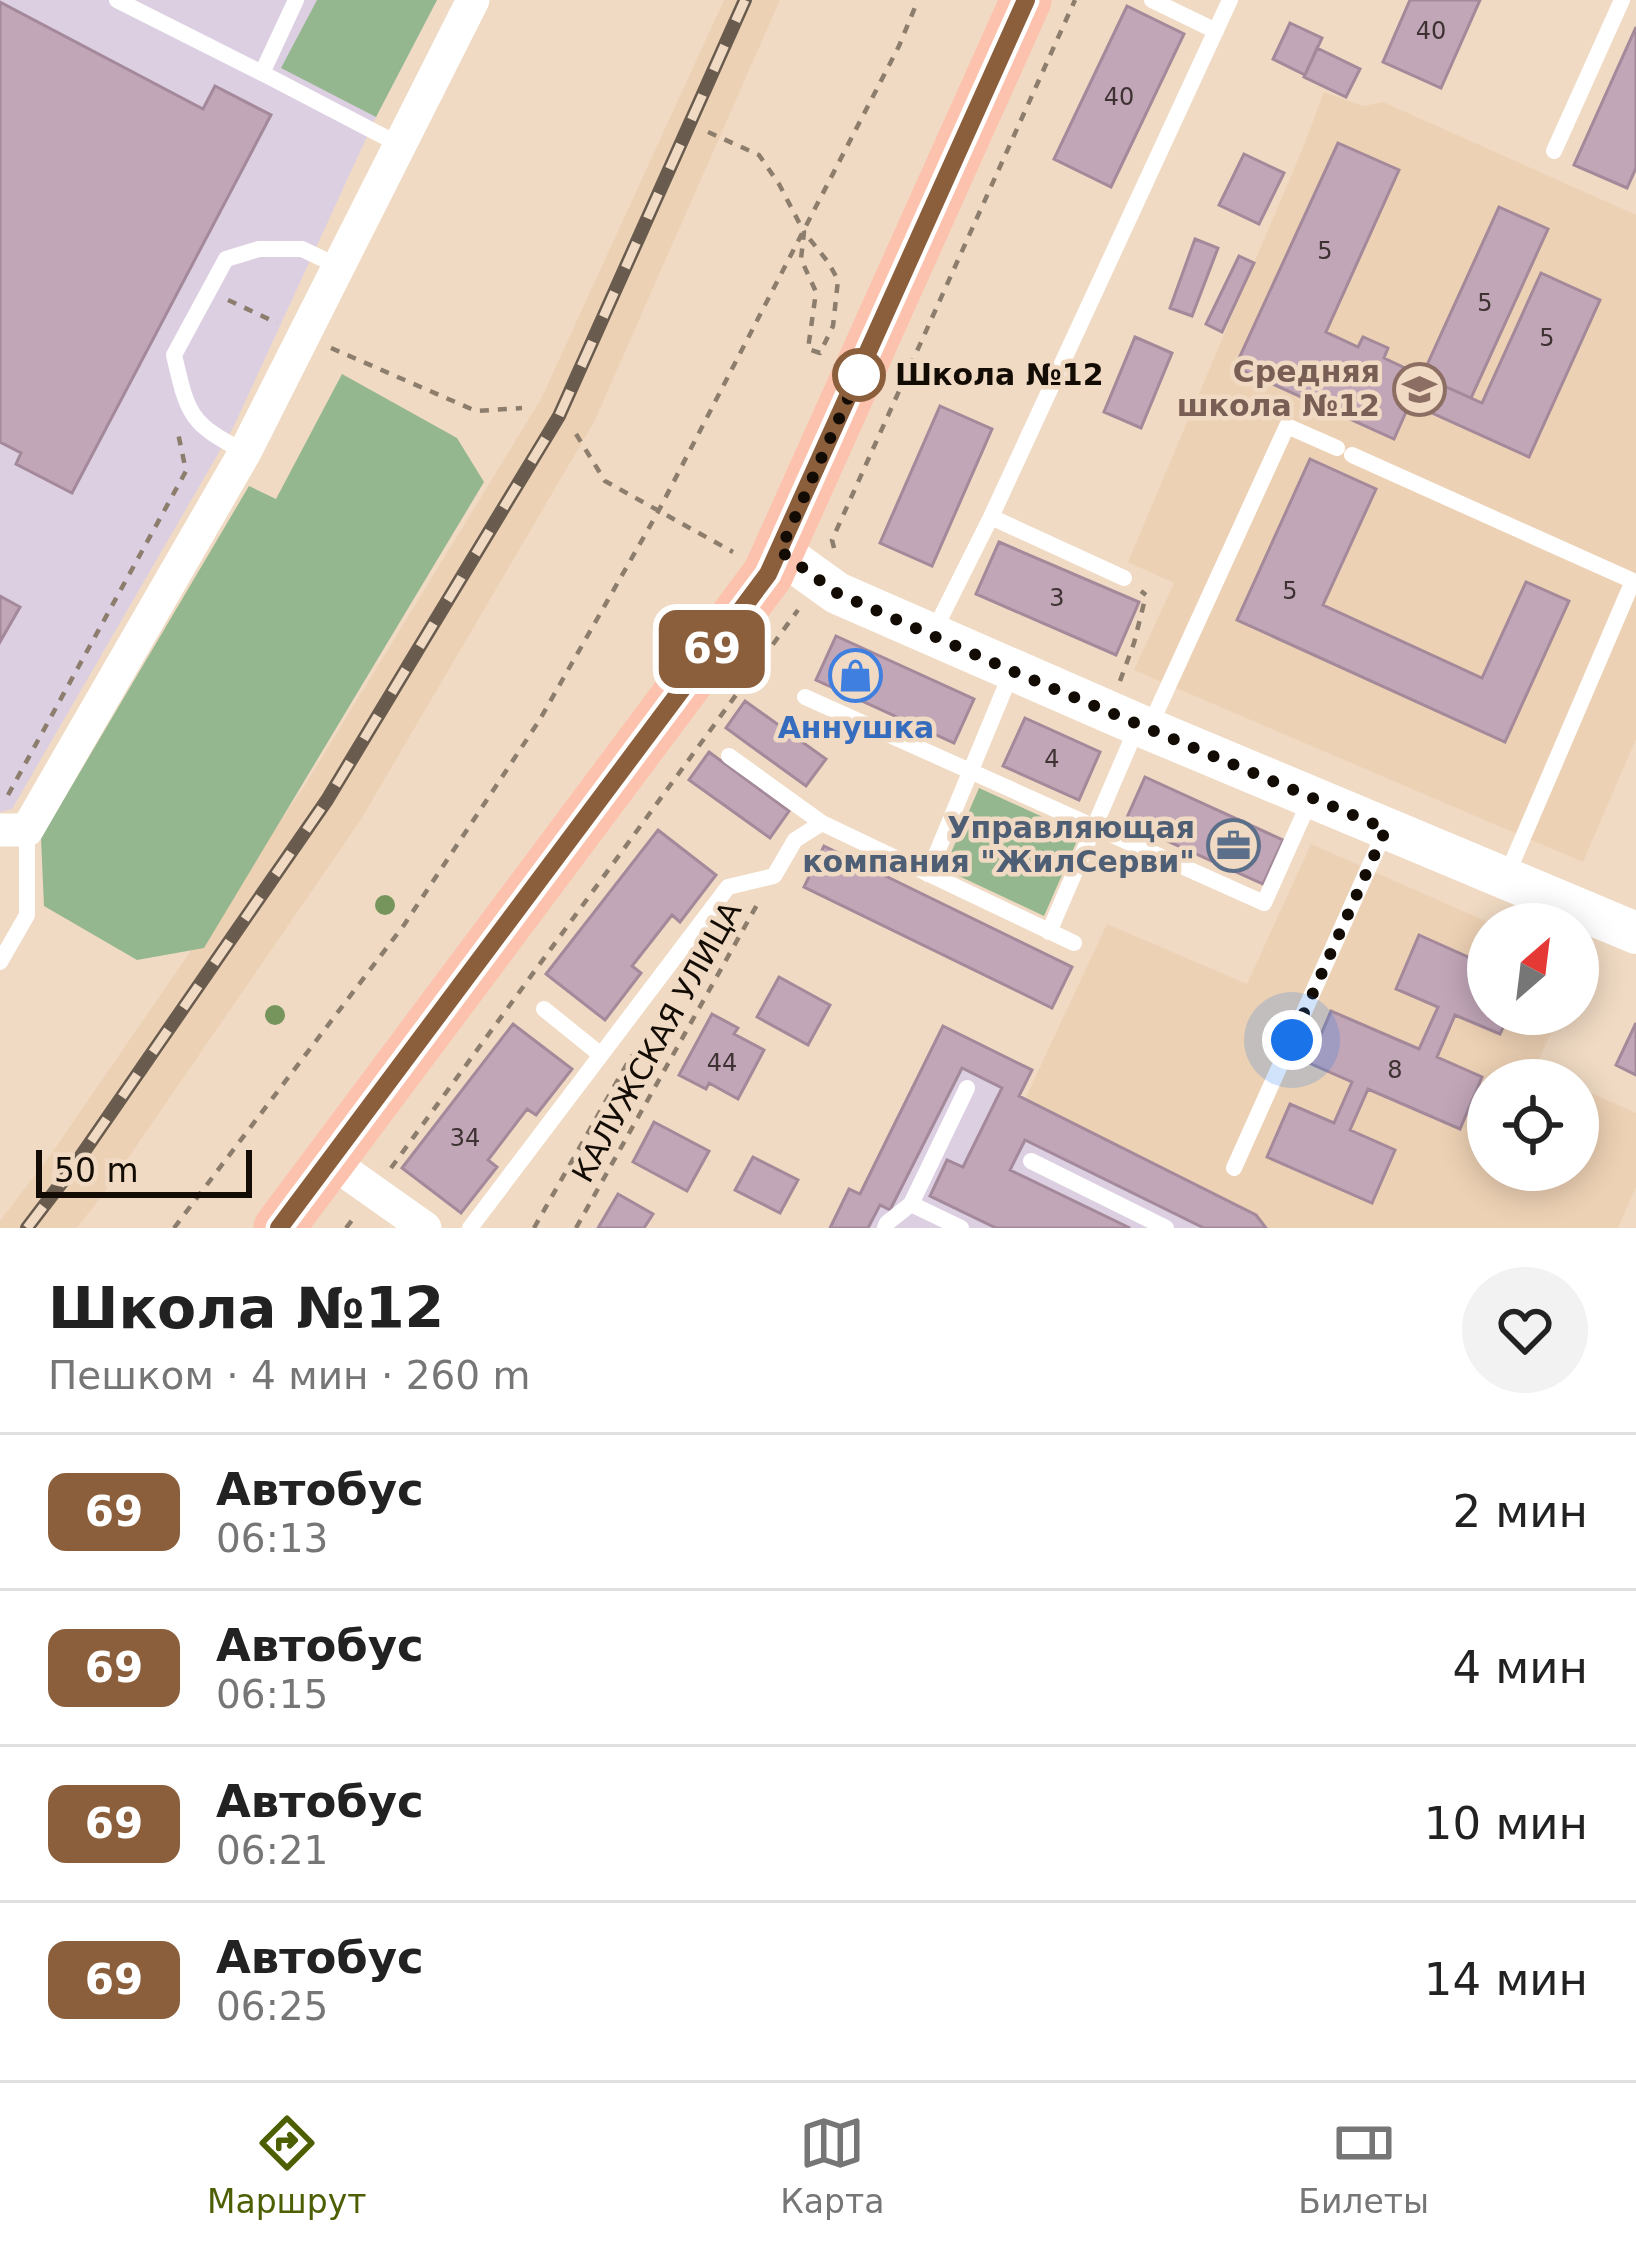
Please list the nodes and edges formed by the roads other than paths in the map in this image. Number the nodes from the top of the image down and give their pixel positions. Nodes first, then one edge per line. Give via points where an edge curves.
1 (117, 0) edge
2 (296, 0) edge
3 (473, 0) edge
4 (1026, 0) edge
5 (1152, 0) edge
6 (1230, 0) edge
7 (1622, 0) edge
8 (1216, 31) junction
9 (262, 73) junction
10 (402, 146) junction
11 (1554, 151) dead end
12 (340, 267) junction
13 (245, 452) junction
14 (991, 517) junction
15 (774, 563) junction
16 (1634, 577) edge
17 (1124, 578) road end
18 (933, 634) junction
19 (1012, 671) junction
20 (805, 698) dead end
21 (1150, 718) junction
22 (729, 756) dead end
23 (971, 772) junction
24 (1311, 797) junction
25 (11, 821) edge
26 (822, 823) junction
27 (1094, 827) junction
28 (1386, 829) junction
29 (928, 874) junction
30 (1505, 878) junction
31 (1048, 932) junction
32 (1636, 933) edge
33 (1074, 944) dead end
34 (0, 962) edge
35 (544, 1009) dead end
36 (601, 1054) junction
37 (967, 1088) dead end
38 (329, 1160) junction
39 (1031, 1161) dead end
40 (1234, 1168) dead end
41 (911, 1204) junction
42 (278, 1228) edge
43 (425, 1228) edge
44 (470, 1228) edge
45 (885, 1228) edge
46 (961, 1228) edge
47 (1166, 1228) edge

1 - 9 lane
2 - 9 lane
3 - 10 street
4 - 15 main road
5 - 8 lane
6 - 8 lane
7 - 11 lane
8 - 14 lane
9 - 10 lane
10 - 12 street
12 - 13 street
12 - 13 lane via 302,249 226,259 174,355 186,406 210,434
13 - 25 street
14 - 17 lane
14 - 18 lane
15 - 18 street
15 - 38 main road
16 - 21 lane via 1287,426
16 - 30 lane
18 - 19 street
19 - 21 street
19 - 23 lane
20 - 23 lane
21 - 24 street
21 - 27 lane
22 - 26 lane
23 - 27 lane
23 - 29 lane
24 - 27 lane via 1264,903
24 - 28 street
25 - 34 lane via 26,915
26 - 29 lane
26 - 36 lane via 795,840 774,875 728,887
27 - 31 lane
28 - 30 street
28 - 40 lane
29 - 31 lane
30 - 32 street
31 - 33 lane
35 - 36 lane
36 - 44 lane
37 - 41 lane
38 - 42 main road
38 - 43 street
39 - 47 lane
41 - 45 lane
41 - 46 lane

